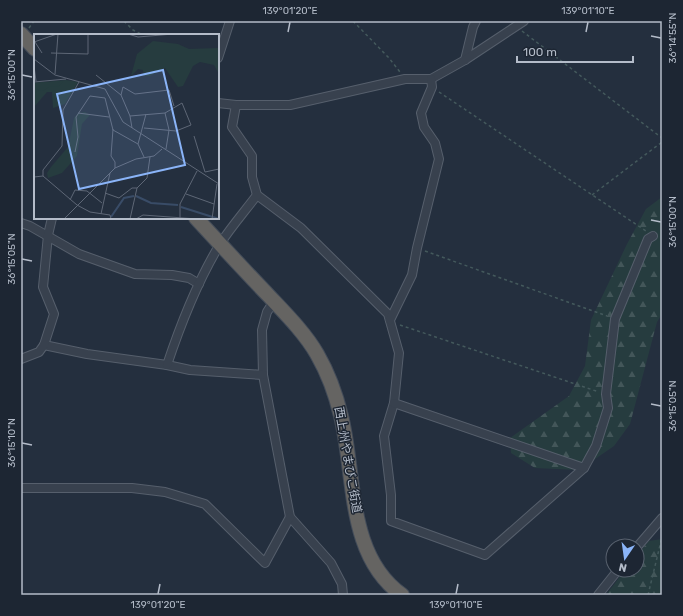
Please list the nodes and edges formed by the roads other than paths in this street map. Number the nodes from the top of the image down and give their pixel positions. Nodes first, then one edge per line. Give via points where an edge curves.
1 (230, 21) edge
2 (476, 21) edge
3 (524, 21) edge
4 (21, 34) edge
5 (34, 48) edge
6 (219, 55) edge
7 (464, 60) junction
8 (432, 83) junction
9 (219, 103) edge
10 (236, 105) junction
11 (257, 195) junction
12 (52, 219) edge
13 (197, 219) edge
14 (21, 223) edge
15 (48, 236) junction
16 (653, 236) road end
17 (221, 244) junction
18 (199, 284) junction
19 (274, 301) junction
20 (390, 320) junction
21 (44, 344) junction
22 (21, 360) edge
23 (167, 365) junction
24 (263, 375) junction
25 (394, 402) junction
26 (584, 468) junction
27 (21, 488) edge
28 (290, 517) junction
29 (662, 518) edge
30 (645, 538) edge
31 (612, 578) edge
32 (343, 595) edge
33 (402, 595) edge
34 (598, 595) edge

1 - 6 street
2 - 7 street
3 - 7 street
4 - 5 highway
7 - 8 street
8 - 10 street via 405,78 290,104
8 - 20 street via 421,113 439,159 412,275
9 - 10 street
10 - 11 street via 232,127 252,156 252,177
11 - 17 street
11 - 20 street via 301,228 388,314
12 - 15 street
13 - 17 highway, 西上州やまびこ街道
14 - 15 street
15 - 18 street via 79,254 134,274 172,275 189,278
15 - 21 street via 43,287 54,314
16 - 26 street via 648,239 615,319 606,394 608,408 596,446
17 - 18 street
17 - 19 highway, 西上州やまびこ街道
18 - 23 street via 181,323
19 - 24 street via 267,312 262,330
19 - 33 highway, 西上州やまびこ街道 via 317,353 334,392 342,417 361,533 382,578
20 - 25 street via 399,353
21 - 22 street via 39,352
21 - 23 street via 87,354
23 - 24 street via 190,370
24 - 28 street
25 - 26 street
25 - 26 street via 384,436 391,495 391,521 485,555
27 - 28 street via 132,488 164,492 205,504 265,563
28 - 32 street via 331,563 342,584
29 - 30 street
31 - 34 street

